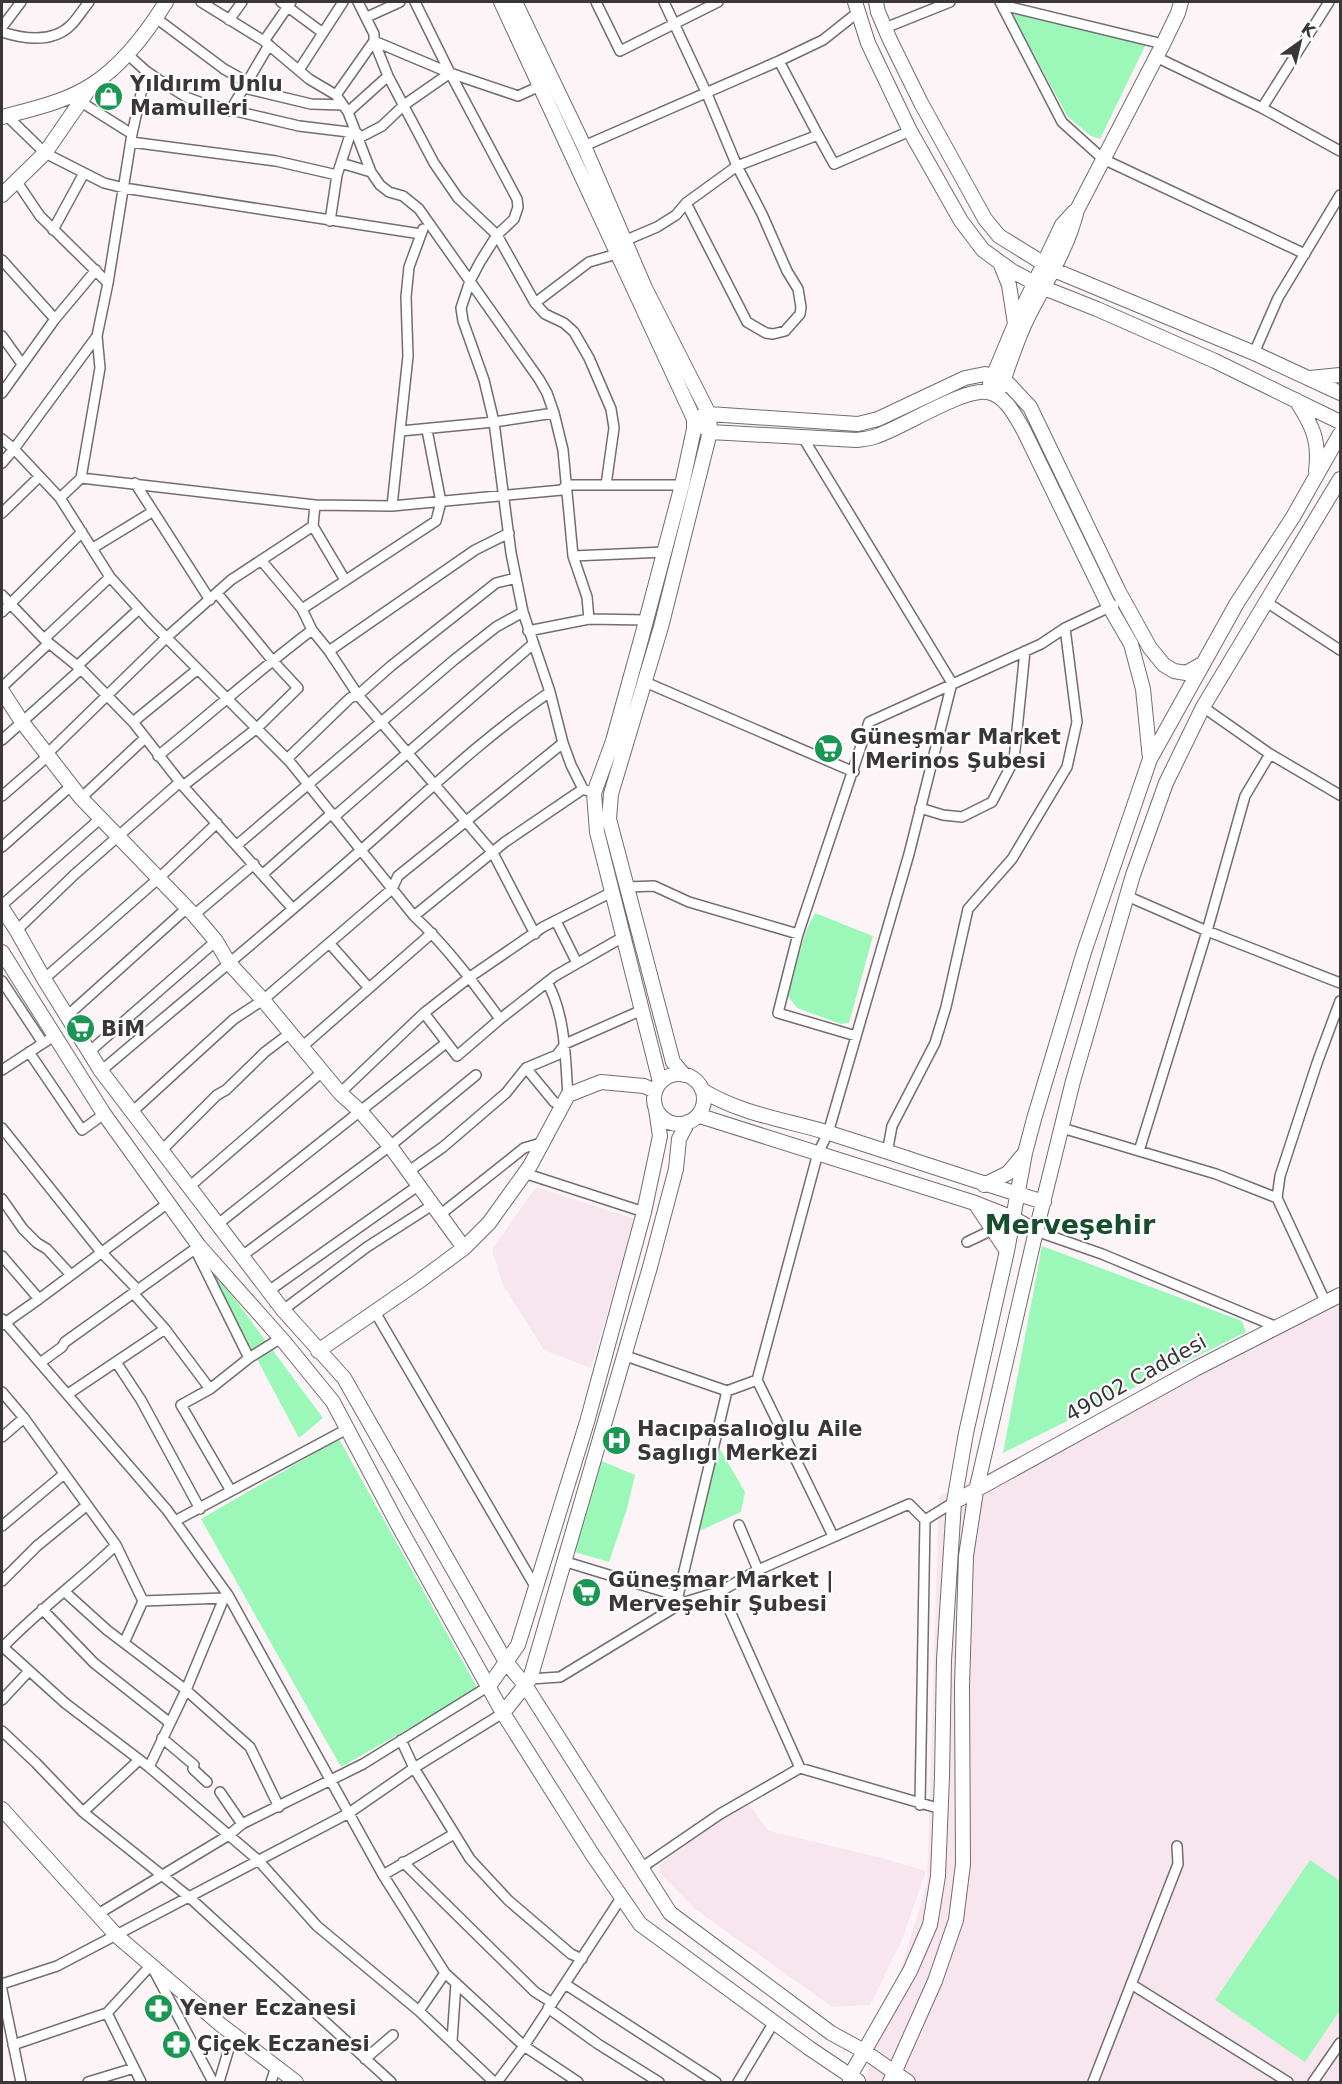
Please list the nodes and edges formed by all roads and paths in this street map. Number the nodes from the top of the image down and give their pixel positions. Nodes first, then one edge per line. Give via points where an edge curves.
1 (21, 2) edge
2 (89, 2) edge
3 (201, 2) edge
4 (242, 2) edge
5 (343, 2) edge
6 (358, 2) edge
7 (400, 2) edge
8 (417, 2) edge
9 (501, 2) edge
10 (515, 2) edge
11 (596, 2) edge
12 (663, 2) edge
13 (718, 2) edge
14 (876, 2) edge
15 (950, 2) edge
16 (1181, 2) edge
17 (1329, 2) edge
18 (163, 3) edge
19 (287, 3) edge
20 (1001, 3) edge
21 (856, 7) edge
22 (367, 17) junction
23 (156, 18) junction
24 (228, 20) junction
25 (674, 24) junction
26 (2, 27) edge
27 (885, 28) junction
28 (2, 32) edge
29 (323, 33) junction
30 (374, 40) junction
31 (267, 43) junction
32 (1163, 44) junction
33 (126, 53) junction
34 (1156, 57) junction
35 (779, 62) junction
36 (299, 70) junction
37 (146, 71) junction
38 (450, 73) junction
39 (388, 76) junction
40 (92, 85) junction
41 (245, 85) junction
42 (540, 86) junction
43 (707, 94) junction
44 (336, 95) junction
45 (81, 102) junction
46 (404, 105) junction
47 (345, 108) junction
48 (1262, 108) junction
49 (230, 111) junction
50 (3, 114) edge
51 (910, 131) junction
52 (356, 135) junction
53 (818, 135) junction
54 (131, 138) junction
55 (584, 146) junction
56 (1341, 151) edge
57 (45, 153) junction
58 (1103, 159) junction
59 (341, 163) junction
60 (737, 166) junction
61 (371, 172) junction
62 (84, 173) junction
63 (337, 175) junction
64 (17, 182) junction
65 (124, 188) junction
66 (2, 195) edge
67 (1341, 195) edge
68 (687, 203) junction
69 (330, 221) junction
70 (426, 221) junction
71 (53, 230) junction
72 (421, 234) junction
73 (497, 235) junction
74 (621, 247) junction
75 (1305, 254) junction
76 (2, 260) edge
77 (1000, 263) junction
78 (1049, 267) junction
79 (96, 270) junction
80 (470, 281) junction
81 (108, 283) junction
82 (1039, 286) junction
83 (1068, 297) junction
84 (535, 303) junction
85 (55, 319) junction
86 (1021, 323) junction
87 (96, 336) junction
88 (2, 337) edge
89 (1254, 353) junction
90 (22, 364) junction
91 (1341, 375) edge
92 (998, 377) junction
93 (1308, 378) junction
94 (2, 393) edge
95 (1341, 393) edge
96 (992, 394) junction
97 (1296, 400) junction
98 (554, 413) junction
99 (709, 414) junction
100 (694, 419) junction
101 (494, 422) junction
102 (1341, 422) edge
103 (427, 430) junction
104 (401, 432) junction
105 (711, 432) junction
106 (1341, 434) edge
107 (801, 436) junction
108 (2, 439) edge
109 (14, 449) junction
110 (2, 463) edge
111 (39, 477) junction
112 (81, 477) junction
113 (1315, 478) junction
114 (1340, 480) edge
115 (135, 483) junction
116 (567, 485) junction
117 (606, 485) junction
118 (682, 486) junction
119 (502, 494) junction
120 (60, 498) junction
121 (441, 502) junction
122 (315, 506) junction
123 (392, 506) junction
124 (152, 512) junction
125 (2, 513) edge
126 (313, 526) junction
127 (82, 532) junction
128 (509, 533) junction
129 (93, 548) junction
130 (665, 552) junction
131 (573, 556) junction
132 (261, 560) junction
133 (110, 577) junction
134 (516, 578) junction
135 (345, 580) junction
136 (218, 592) junction
137 (2, 594) edge
138 (210, 600) junction
139 (1125, 603) junction
140 (1268, 603) junction
141 (9, 604) junction
142 (1109, 606) junction
143 (139, 609) junction
144 (302, 609) junction
145 (2, 612) edge
146 (522, 612) junction
147 (589, 619) junction
148 (646, 620) junction
149 (1065, 628) junction
150 (312, 630) junction
151 (528, 631) junction
152 (167, 637) junction
153 (47, 641) junction
154 (532, 644) junction
155 (1341, 650) edge
156 (329, 651) junction
157 (1025, 651) junction
158 (272, 660) junction
159 (1202, 664) junction
160 (79, 667) junction
161 (198, 669) junction
162 (645, 682) junction
163 (952, 683) junction
164 (2, 689) edge
165 (550, 692) junction
166 (107, 695) junction
167 (358, 695) junction
168 (228, 699) junction
169 (1203, 707) junction
170 (22, 722) junction
171 (133, 722) junction
172 (382, 722) junction
173 (257, 728) junction
174 (144, 739) junction
175 (2, 740) edge
176 (563, 743) junction
177 (1270, 754) junction
178 (48, 755) junction
179 (408, 755) junction
180 (158, 756) junction
181 (286, 759) junction
182 (1150, 759) junction
183 (854, 772) junction
184 (181, 784) junction
185 (72, 785) junction
186 (310, 785) junction
187 (435, 785) junction
188 (589, 791) junction
189 (1341, 795) edge
190 (2, 796) edge
191 (81, 798) junction
192 (920, 808) junction
193 (334, 814) junction
194 (101, 818) junction
195 (466, 822) junction
196 (218, 823) junction
197 (118, 836) junction
198 (237, 845) junction
199 (2, 846) edge
200 (361, 850) junction
201 (493, 853) junction
202 (254, 864) junction
203 (263, 874) junction
204 (159, 878) junction
205 (627, 886) junction
206 (392, 889) junction
207 (612, 892) junction
208 (1127, 896) junction
209 (2, 906) edge
210 (293, 909) junction
211 (191, 911) junction
212 (414, 916) junction
213 (556, 921) junction
214 (16, 930) junction
215 (1207, 931) junction
216 (432, 933) junction
217 (535, 934) junction
218 (798, 934) junction
219 (623, 937) junction
220 (216, 941) junction
221 (330, 944) junction
222 (2, 952) edge
223 (229, 963) junction
224 (577, 963) junction
225 (470, 977) junction
226 (44, 979) junction
227 (2, 981) edge
228 (547, 982) junction
229 (1341, 983) edge
230 (369, 988) junction
231 (263, 1000) junction
232 (1341, 1001) edge
233 (642, 1010) junction
234 (424, 1013) junction
235 (67, 1016) junction
236 (500, 1019) junction
237 (290, 1033) junction
238 (856, 1036) junction
239 (49, 1039) junction
240 (446, 1043) junction
241 (565, 1044) junction
242 (303, 1046) junction
243 (29, 1052) junction
244 (89, 1052) junction
245 (526, 1068) junction
246 (2, 1070) edge
247 (101, 1071) junction
248 (322, 1072) junction
249 (476, 1075) dead end
250 (684, 1075) junction
251 (658, 1087) junction
252 (702, 1090) junction
253 (340, 1093) junction
254 (565, 1100) junction
255 (656, 1109) junction
256 (132, 1112) junction
257 (361, 1112) junction
258 (104, 1114) junction
259 (692, 1120) junction
260 (2, 1128) edge
261 (1062, 1128) junction
262 (828, 1132) junction
263 (541, 1143) junction
264 (390, 1146) junction
265 (161, 1151) junction
266 (1139, 1151) junction
267 (818, 1153) junction
268 (888, 1153) junction
269 (1025, 1153) junction
270 (409, 1171) junction
271 (525, 1173) junction
272 (419, 1185) junction
273 (984, 1185) junction
274 (189, 1187) junction
275 (1017, 1194) junction
276 (2, 1198) edge
277 (1277, 1198) junction
278 (1044, 1202) junction
279 (168, 1203) junction
280 (975, 1203) junction
281 (437, 1209) junction
282 (644, 1212) junction
283 (1013, 1218) junction
284 (218, 1224) junction
285 (992, 1230) junction
286 (1036, 1231) junction
287 (968, 1242) dead end
288 (200, 1246) junction
289 (464, 1248) junction
290 (1007, 1251) junction
291 (101, 1252) junction
292 (2, 1256) edge
293 (242, 1256) junction
294 (71, 1275) junction
295 (270, 1290) junction
296 (135, 1291) junction
297 (1341, 1295) edge
298 (39, 1299) junction
299 (1325, 1301) junction
300 (283, 1310) junction
301 (375, 1312) junction
302 (3, 1322) edge
303 (1277, 1327) junction
304 (165, 1329) junction
305 (281, 1338) junction
306 (318, 1351) junction
307 (623, 1355) junction
308 (249, 1358) junction
309 (116, 1362) junction
310 (40, 1363) junction
311 (757, 1380) junction
312 (210, 1389) junction
313 (727, 1391) junction
314 (2, 1392) edge
315 (68, 1394) junction
316 (24, 1418) junction
317 (347, 1429) junction
318 (2, 1437) edge
319 (64, 1474) junction
320 (231, 1491) junction
321 (976, 1491) junction
322 (954, 1502) junction
323 (86, 1506) junction
324 (200, 1509) junction
325 (925, 1520) junction
326 (3, 1521) edge
327 (175, 1521) junction
328 (739, 1525) dead end
329 (833, 1536) junction
330 (116, 1545) junction
331 (563, 1561) junction
332 (758, 1570) junction
333 (2, 1581) edge
334 (536, 1588) junction
335 (721, 1591) junction
336 (65, 1592) junction
337 (226, 1596) junction
338 (680, 1599) junction
339 (143, 1601) junction
340 (42, 1609) junction
341 (124, 1643) junction
342 (2, 1647) edge
343 (506, 1662) junction
344 (30, 1671) junction
345 (527, 1682) junction
346 (489, 1686) junction
347 (186, 1690) junction
348 (2, 1700) edge
349 (503, 1713) junction
350 (170, 1723) junction
351 (2, 1731) edge
352 (162, 1738) junction
353 (401, 1740) junction
354 (139, 1760) junction
355 (149, 1767) junction
356 (414, 1768) junction
357 (800, 1768) junction
358 (207, 1782) dead end
359 (330, 1782) junction
360 (220, 1792) dead end
361 (920, 1804) junction
362 (279, 1807) junction
363 (2, 1809) edge
364 (941, 1809) junction
365 (83, 1812) junction
366 (349, 1814) junction
367 (242, 1824) junction
368 (454, 1834) junction
369 (229, 1835) junction
370 (1177, 1846) dead end
371 (258, 1860) junction
372 (404, 1862) junction
373 (641, 1868) junction
374 (163, 1875) junction
375 (383, 1875) junction
376 (189, 1897) junction
377 (621, 1898) junction
378 (98, 1914) junction
379 (117, 1936) junction
380 (582, 1959) junction
381 (151, 1965) junction
382 (445, 1973) junction
383 (456, 1983) junction
384 (2, 1984) edge
385 (565, 1984) junction
386 (1131, 1984) junction
387 (2, 1990) edge
388 (550, 2005) junction
389 (419, 2011) junction
390 (106, 2013) junction
391 (774, 2022) junction
392 (233, 2035) junction
393 (393, 2035) dead end
394 (452, 2041) junction
395 (1341, 2043) edge
396 (13, 2045) junction
397 (524, 2046) junction
398 (864, 2051) junction
399 (365, 2059) junction
400 (276, 2067) junction
401 (134, 2068) junction
402 (892, 2077) edge
403 (854, 2080) edge
404 (21, 2082) edge
405 (88, 2082) edge
406 (141, 2082) edge
407 (213, 2082) edge
408 (219, 2082) edge
409 (271, 2082) edge
410 (296, 2082) edge
411 (391, 2082) edge
412 (496, 2082) edge
413 (578, 2082) edge
414 (659, 2082) edge
415 (716, 2082) edge
416 (738, 2082) edge
417 (908, 2082) edge
418 (1093, 2082) edge
419 (1288, 2082) edge
420 (1313, 2082) edge

1 - 26 street
2 - 28 street via 71,26 57,35 27,39
3 - 24 street
4 - 24 street
5 - 29 street
6 - 22 street
7 - 22 street
8 - 38 street
9 - 42 street
10 - 55 street
11 - 25 street via 620,51
12 - 25 street
13 - 25 street
14 - 27 street
15 - 27 street
16 - 32 street
17 - 48 street
18 - 23 street
19 - 29 street
19 - 31 street
20 - 32 street
20 - 58 street via 1062,122
21 - 35 street via 823,40
21 - 51 street via 868,43
22 - 30 street
23 - 33 street
23 - 41 street
24 - 31 street
25 - 43 street
27 - 78 street via 985,219 1005,241
29 - 36 street
30 - 38 street
30 - 39 street
30 - 44 street
31 - 36 street
31 - 41 street
32 - 34 street
33 - 37 street
33 - 40 street
34 - 48 street
34 - 58 street
35 - 43 street
35 - 53 street
36 - 44 street
37 - 49 street via 186,97
37 - 54 street
38 - 42 street via 518,96
38 - 46 street
38 - 73 street via 517,199 514,219
39 - 46 street
39 - 47 street
40 - 45 street
40 - 50 street via 56,102
41 - 47 street via 311,104
41 - 49 street
42 - 74 street
43 - 55 street
43 - 60 street
44 - 47 street
45 - 54 street
45 - 57 street
46 - 52 street via 382,126
46 - 73 street via 434,164 458,198
47 - 52 street
48 - 56 street
49 - 52 street
50 - 57 street
51 - 53 street via 834,164
51 - 77 street via 961,221 983,250
52 - 59 street
52 - 61 street
53 - 60 street
54 - 63 street
54 - 65 street
55 - 74 street
57 - 62 street
57 - 64 street
58 - 75 street
58 - 78 street via 1077,210 1062,225
59 - 61 street
59 - 63 street
60 - 68 street
60 - 68 street via 798,289 800,314 785,332 766,333 747,322
61 - 70 street via 380,185 419,209
62 - 65 street
62 - 71 street
63 - 69 street
64 - 66 street
64 - 71 street
65 - 69 street
65 - 81 street
67 - 75 street
68 - 74 street via 676,215
69 - 72 street
70 - 72 street
70 - 80 street
71 - 79 street
72 - 104 street via 409,267 408,356
73 - 80 street
73 - 84 street
74 - 84 street via 589,262
74 - 99 street
74 - 100 street
75 - 89 street via 1278,298
76 - 85 street
77 - 82 street
77 - 86 street
78 - 82 street
78 - 89 street
79 - 81 street
79 - 85 street
80 - 98 street via 539,379
80 - 101 street via 461,308 463,321
81 - 87 street
82 - 83 street
82 - 86 street
83 - 86 street via 1041,307
83 - 97 street
84 - 117 street via 574,332 611,409 614,428
85 - 90 street
86 - 92 street
87 - 109 street
87 - 112 street via 100,368
88 - 90 street
89 - 93 street
90 - 94 street
91 - 93 street
92 - 96 street
92 - 99 street via 985,374 965,378 878,419 858,424
92 - 139 street via 1030,407
93 - 95 street
96 - 107 street via 965,395 873,437 856,440
96 - 142 street via 1010,408 1024,431
97 - 102 street
97 - 113 street via 1317,442
98 - 101 street
98 - 116 street
99 - 100 street
99 - 105 street
100 - 105 street
100 - 118 street
101 - 103 street
101 - 119 street
103 - 104 street
103 - 121 street
104 - 123 street
105 - 107 street
105 - 162 street
106 - 113 street
107 - 163 street
108 - 109 street
109 - 110 street
109 - 111 street
111 - 120 street
111 - 125 street
112 - 115 street
112 - 120 street
113 - 159 street
114 - 140 street
115 - 122 street
115 - 124 street
116 - 117 street
116 - 119 street via 562,490
116 - 131 street
117 - 118 street
118 - 130 street
119 - 121 street
119 - 128 street
120 - 127 street
121 - 123 street
121 - 135 street via 436,521
122 - 123 street
122 - 126 street
124 - 129 street
124 - 138 street
126 - 132 street
126 - 135 street
127 - 129 street
127 - 141 street
128 - 134 street
128 - 156 street via 475,550
129 - 133 street
130 - 131 street
130 - 148 street
131 - 147 street via 587,597
132 - 136 street
132 - 144 street
133 - 143 street
133 - 153 street
134 - 146 street
134 - 167 street via 496,584
135 - 144 street
136 - 138 street
136 - 158 street
137 - 141 street
138 - 152 street
139 - 142 street
139 - 159 street via 1164,665 1186,674
140 - 155 street
140 - 169 street
141 - 145 street
141 - 153 street
142 - 149 street
142 - 182 street via 1137,660
143 - 152 street
143 - 160 street
144 - 150 street
146 - 151 street
146 - 172 street via 454,660
147 - 148 street
147 - 151 street
148 - 188 street via 613,741
149 - 157 street
149 - 268 street via 1077,722 1067,767 1012,860 968,909 935,1043 891,1125
150 - 156 street
150 - 158 street
151 - 154 street
152 - 161 street
152 - 166 street
153 - 160 street
153 - 164 street
154 - 165 street
154 - 179 street
156 - 167 street
157 - 163 street
157 - 192 street via 1014,760 992,802 962,817
158 - 168 street
158 - 173 street via 298,688
159 - 182 street
160 - 166 street
160 - 170 street
161 - 168 street
161 - 171 street
162 - 183 street
162 - 205 street via 612,794 609,819
163 - 183 street via 869,722
163 - 192 street
164 - 170 street
165 - 176 street
165 - 187 street
166 - 171 street
166 - 178 street
167 - 172 street
167 - 181 street via 350,698
168 - 173 street
168 - 180 street
169 - 177 street
169 - 208 street via 1166,783
170 - 175 street
170 - 178 street
171 - 174 street
172 - 179 street
172 - 186 street
173 - 181 street
173 - 184 street
174 - 180 street
174 - 191 street
176 - 188 street via 571,765
176 - 195 street
177 - 189 street
177 - 215 street via 1245,796
178 - 185 street
178 - 190 street
179 - 187 street
179 - 193 street
180 - 184 street
181 - 186 street
182 - 269 street via 1084,952
183 - 218 street
184 - 196 street
184 - 197 street
185 - 191 street
185 - 199 street
186 - 193 street
186 - 198 street
187 - 195 street
187 - 200 street
188 - 201 street
188 - 207 street
191 - 194 street
192 - 238 street
193 - 200 street
193 - 203 street
194 - 197 street
194 - 209 street
195 - 201 street
195 - 206 street via 398,876
196 - 198 street
196 - 204 street
197 - 204 street
197 - 214 street
198 - 202 street
200 - 206 street
200 - 210 street
201 - 212 street
201 - 217 street
202 - 203 street
202 - 211 street
203 - 210 street
204 - 211 street
204 - 226 street
205 - 218 street via 654,886 689,902
205 - 250 street via 673,1062
206 - 212 street
206 - 221 street
207 - 213 street
207 - 219 street
208 - 215 street
208 - 261 street
209 - 214 street
210 - 223 street
211 - 220 street
211 - 235 street
212 - 216 street
213 - 217 street
213 - 224 street
214 - 226 street
215 - 229 street
215 - 266 street
216 - 225 street
216 - 230 street
217 - 225 street
218 - 238 street via 778,1013
219 - 224 street
219 - 233 street
220 - 223 street
220 - 244 street
221 - 230 street
221 - 231 street
222 - 239 street
223 - 231 street
223 - 247 street
224 - 228 street
225 - 234 street
225 - 236 street
226 - 235 street
227 - 239 street
228 - 236 street
228 - 241 street via 555,996
230 - 242 street
231 - 237 street
231 - 256 street via 234,1019
232 - 277 street via 1280,1176
233 - 241 street
233 - 251 street
234 - 240 street
234 - 253 street
235 - 244 street
236 - 240 street via 458,1056
237 - 242 street
237 - 265 street via 217,1095
238 - 262 street
239 - 243 street
239 - 258 street
240 - 257 street
241 - 245 street via 557,1055
241 - 254 street
242 - 248 street
243 - 246 street
243 - 258 street via 82,1130
244 - 247 street
245 - 254 street via 554,1102
245 - 270 street via 506,1093
247 - 256 street
248 - 253 street
248 - 274 street
249 - 264 street
250 - 251 street via 671,1075
250 - 252 street
251 - 254 street via 601,1082
251 - 255 street
252 - 259 street via 703,1105
252 - 262 street via 718,1101
253 - 257 street
254 - 263 street
255 - 259 street via 666,1120 681,1124
255 - 282 street via 660,1136
256 - 265 street
257 - 264 street
257 - 284 street
258 - 279 street
259 - 267 street via 700,1116
259 - 307 street via 679,1139 676,1169
260 - 291 street
261 - 266 street
261 - 278 street
262 - 267 street
262 - 268 street
263 - 271 street
263 - 281 street via 524,1148
264 - 270 street
264 - 293 street
265 - 274 street
266 - 277 street via 1216,1174
267 - 280 street
267 - 311 street
268 - 273 street
269 - 273 street via 1008,1173
269 - 275 street
270 - 272 street
271 - 282 street
271 - 289 street via 489,1223
272 - 281 street
272 - 295 street
273 - 275 street
274 - 284 street
275 - 278 street
275 - 283 street
276 - 294 street via 23,1229
277 - 299 street
278 - 286 street
279 - 288 street
279 - 291 street
280 - 283 street
280 - 285 street
281 - 289 street
281 - 300 street via 368,1248
282 - 334 street via 587,1422
283 - 286 street
283 - 290 street
284 - 293 street
285 - 287 street
285 - 290 street
286 - 303 street via 1102,1254
286 - 321 street
288 - 296 street
288 - 305 street
288 - 308 street via 197,1253
289 - 301 street
290 - 322 street
291 - 294 street
291 - 296 street
292 - 298 street
293 - 295 street
294 - 298 street
295 - 300 street
296 - 304 street
296 - 310 street
297 - 299 street, 49002 Caddesi
298 - 302 street
299 - 303 street, 49002 Caddesi
300 - 306 street
301 - 306 street
301 - 334 street
302 - 310 street
303 - 321 street, 49002 Caddesi
304 - 309 street
304 - 312 street
305 - 308 street
305 - 317 street via 333,1402
306 - 343 street via 344,1378
307 - 313 street
307 - 331 street
308 - 312 street
309 - 315 street
309 - 324 street
310 - 315 street
311 - 313 street
311 - 329 street
312 - 320 street via 181,1405
313 - 338 street
314 - 316 street
315 - 327 street
316 - 318 street
316 - 319 street
317 - 320 street
317 - 346 street
319 - 323 street
319 - 326 street via 18,1514
320 - 324 street
321 - 322 street, 49002 Caddesi
321 - 402 street via 966,1556 963,1864 956,1920 935,1981
322 - 325 street
322 - 364 street via 944,1660
323 - 330 street
323 - 333 street
324 - 327 street
325 - 329 street via 909,1504
325 - 361 street
327 - 337 street
328 - 332 street
329 - 332 street
330 - 336 street
330 - 339 street
331 - 338 street
331 - 345 street
332 - 335 street
334 - 343 street via 518,1645
335 - 338 street
335 - 357 street
336 - 340 street
336 - 341 street
337 - 339 street
337 - 347 street
337 - 359 street
338 - 345 street via 560,1677
339 - 341 street
340 - 342 street
340 - 350 street via 94,1663
341 - 347 street
342 - 344 street
343 - 345 street
343 - 346 street
344 - 348 street
344 - 354 street
345 - 349 street
345 - 373 street
346 - 349 street
346 - 353 street
347 - 350 street
347 - 362 street via 250,1747
349 - 356 street
349 - 377 street
350 - 352 street
351 - 365 street
352 - 355 street
352 - 358 street via 194,1765 193,1769
353 - 356 street
353 - 359 street
354 - 355 street
354 - 365 street
355 - 369 street
356 - 366 street
356 - 368 street
357 - 361 street
357 - 373 street via 720,1814
359 - 362 street
359 - 366 street
360 - 367 street
361 - 364 street
362 - 367 street
363 - 378 street
364 - 398 street via 938,1876 930,1925 910,1971
365 - 374 street
366 - 371 street
366 - 375 street
367 - 369 street
368 - 372 street
368 - 380 street via 508,1900
369 - 371 street
369 - 374 street
370 - 386 street via 1178,1864
371 - 376 street
371 - 389 street via 317,1926
372 - 375 street
372 - 388 street
373 - 398 street via 670,1913 831,2033
374 - 376 street
374 - 378 street
375 - 382 street
376 - 379 street
376 - 399 street
377 - 380 street
377 - 391 street via 640,1924
378 - 379 street
379 - 381 street
379 - 384 street via 57,1966
380 - 385 street
381 - 390 street
381 - 392 street
381 - 407 street
382 - 383 street
382 - 389 street
383 - 394 street
383 - 397 street
385 - 388 street
385 - 415 street
386 - 418 street
386 - 419 street
387 - 396 street
388 - 397 street
388 - 414 street via 598,2044
389 - 394 street
390 - 396 street
390 - 401 street
391 - 403 street
391 - 416 street
392 - 400 street
392 - 408 street
393 - 399 street
394 - 412 street
395 - 420 street
396 - 404 street
397 - 412 street
397 - 413 street
398 - 402 street
398 - 403 street
399 - 411 street
400 - 409 street
400 - 410 street
401 - 405 street
401 - 406 street
402 - 417 street

